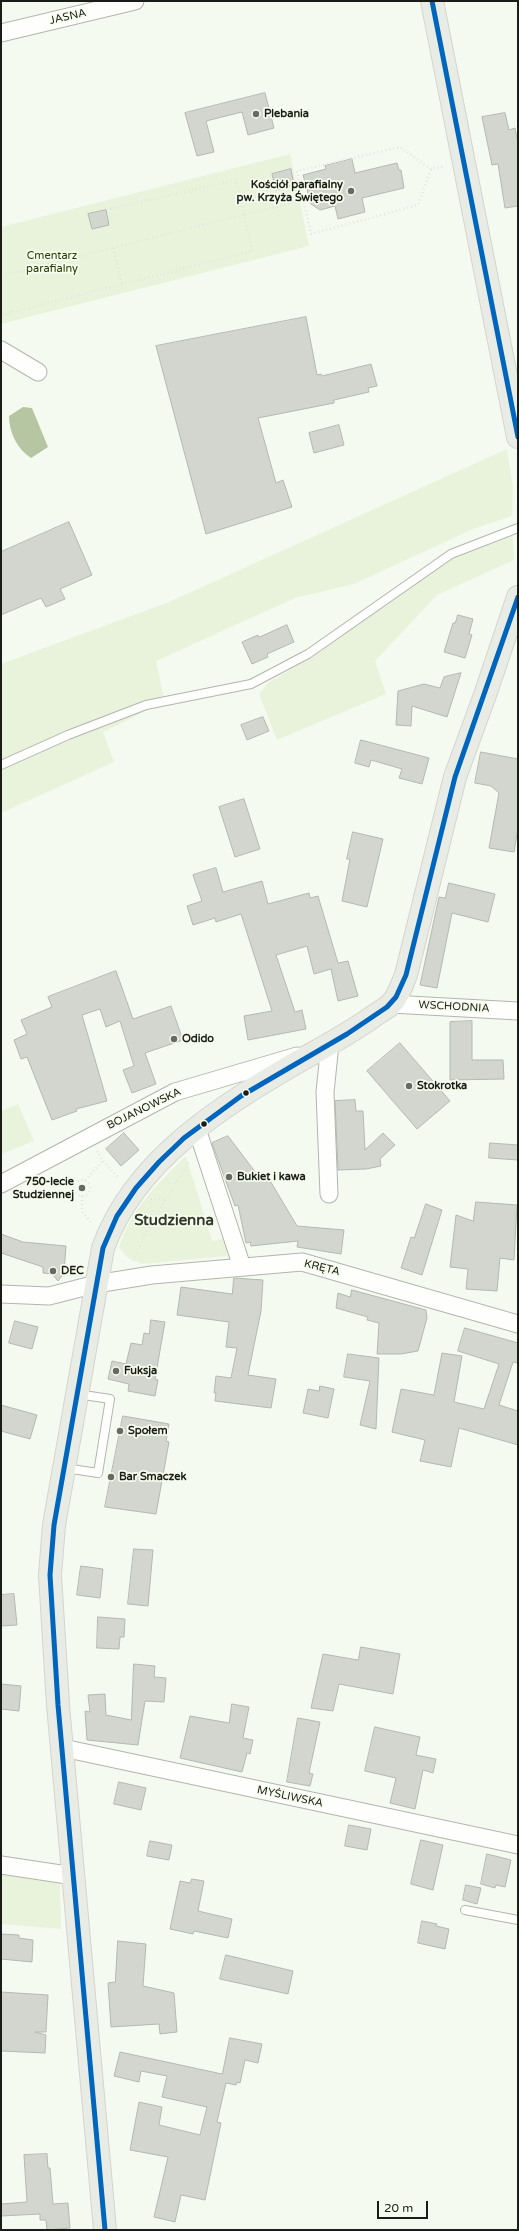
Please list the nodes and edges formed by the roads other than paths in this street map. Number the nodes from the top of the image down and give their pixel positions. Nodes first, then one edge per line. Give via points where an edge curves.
1 (135, 1) edge
2 (432, 1) edge
3 (1, 33) edge
4 (1, 350) edge
5 (38, 372) dead end
6 (518, 437) edge
7 (518, 528) edge
8 (518, 596) edge
9 (1, 765) edge
10 (391, 1004) junction
11 (518, 1011) edge
12 (325, 1047) junction
13 (199, 1136) junction
14 (1, 1184) edge
15 (329, 1194) dead end
16 (242, 1267) junction
17 (96, 1284) junction
18 (1, 1294) edge
19 (518, 1324) edge
20 (76, 1394) junction
21 (64, 1468) junction
22 (63, 1748) junction
23 (518, 1846) edge
24 (1, 1865) edge
25 (74, 1876) junction
26 (465, 1910) dead end
27 (518, 1920) edge
28 (105, 2230) edge

1 - 3 street, JASNA
2 - 6 main road
4 - 5 street
7 - 9 lane via 451,554 308,654 251,684 146,705 68,735
8 - 10 main road via 486,695 455,777 406,974
10 - 11 street, WSCHODNIA
10 - 12 main road
12 - 13 main road via 266,1081
12 - 14 street, BOJANOWSKA via 175,1092
12 - 15 street
13 - 16 street
13 - 17 main road via 152,1167 122,1206 103,1248
16 - 17 street, KRĘTA via 152,1275
16 - 19 street, KRĘTA via 302,1262
17 - 18 street, KRĘTA via 49,1296
17 - 20 main road
20 - 21 main road
20 - 21 lane via 110,1399 98,1473
21 - 22 main road via 54,1525 50,1575
22 - 23 street, MYŚLIWSKA
22 - 25 main road
24 - 25 street
25 - 28 main road
26 - 27 lane

